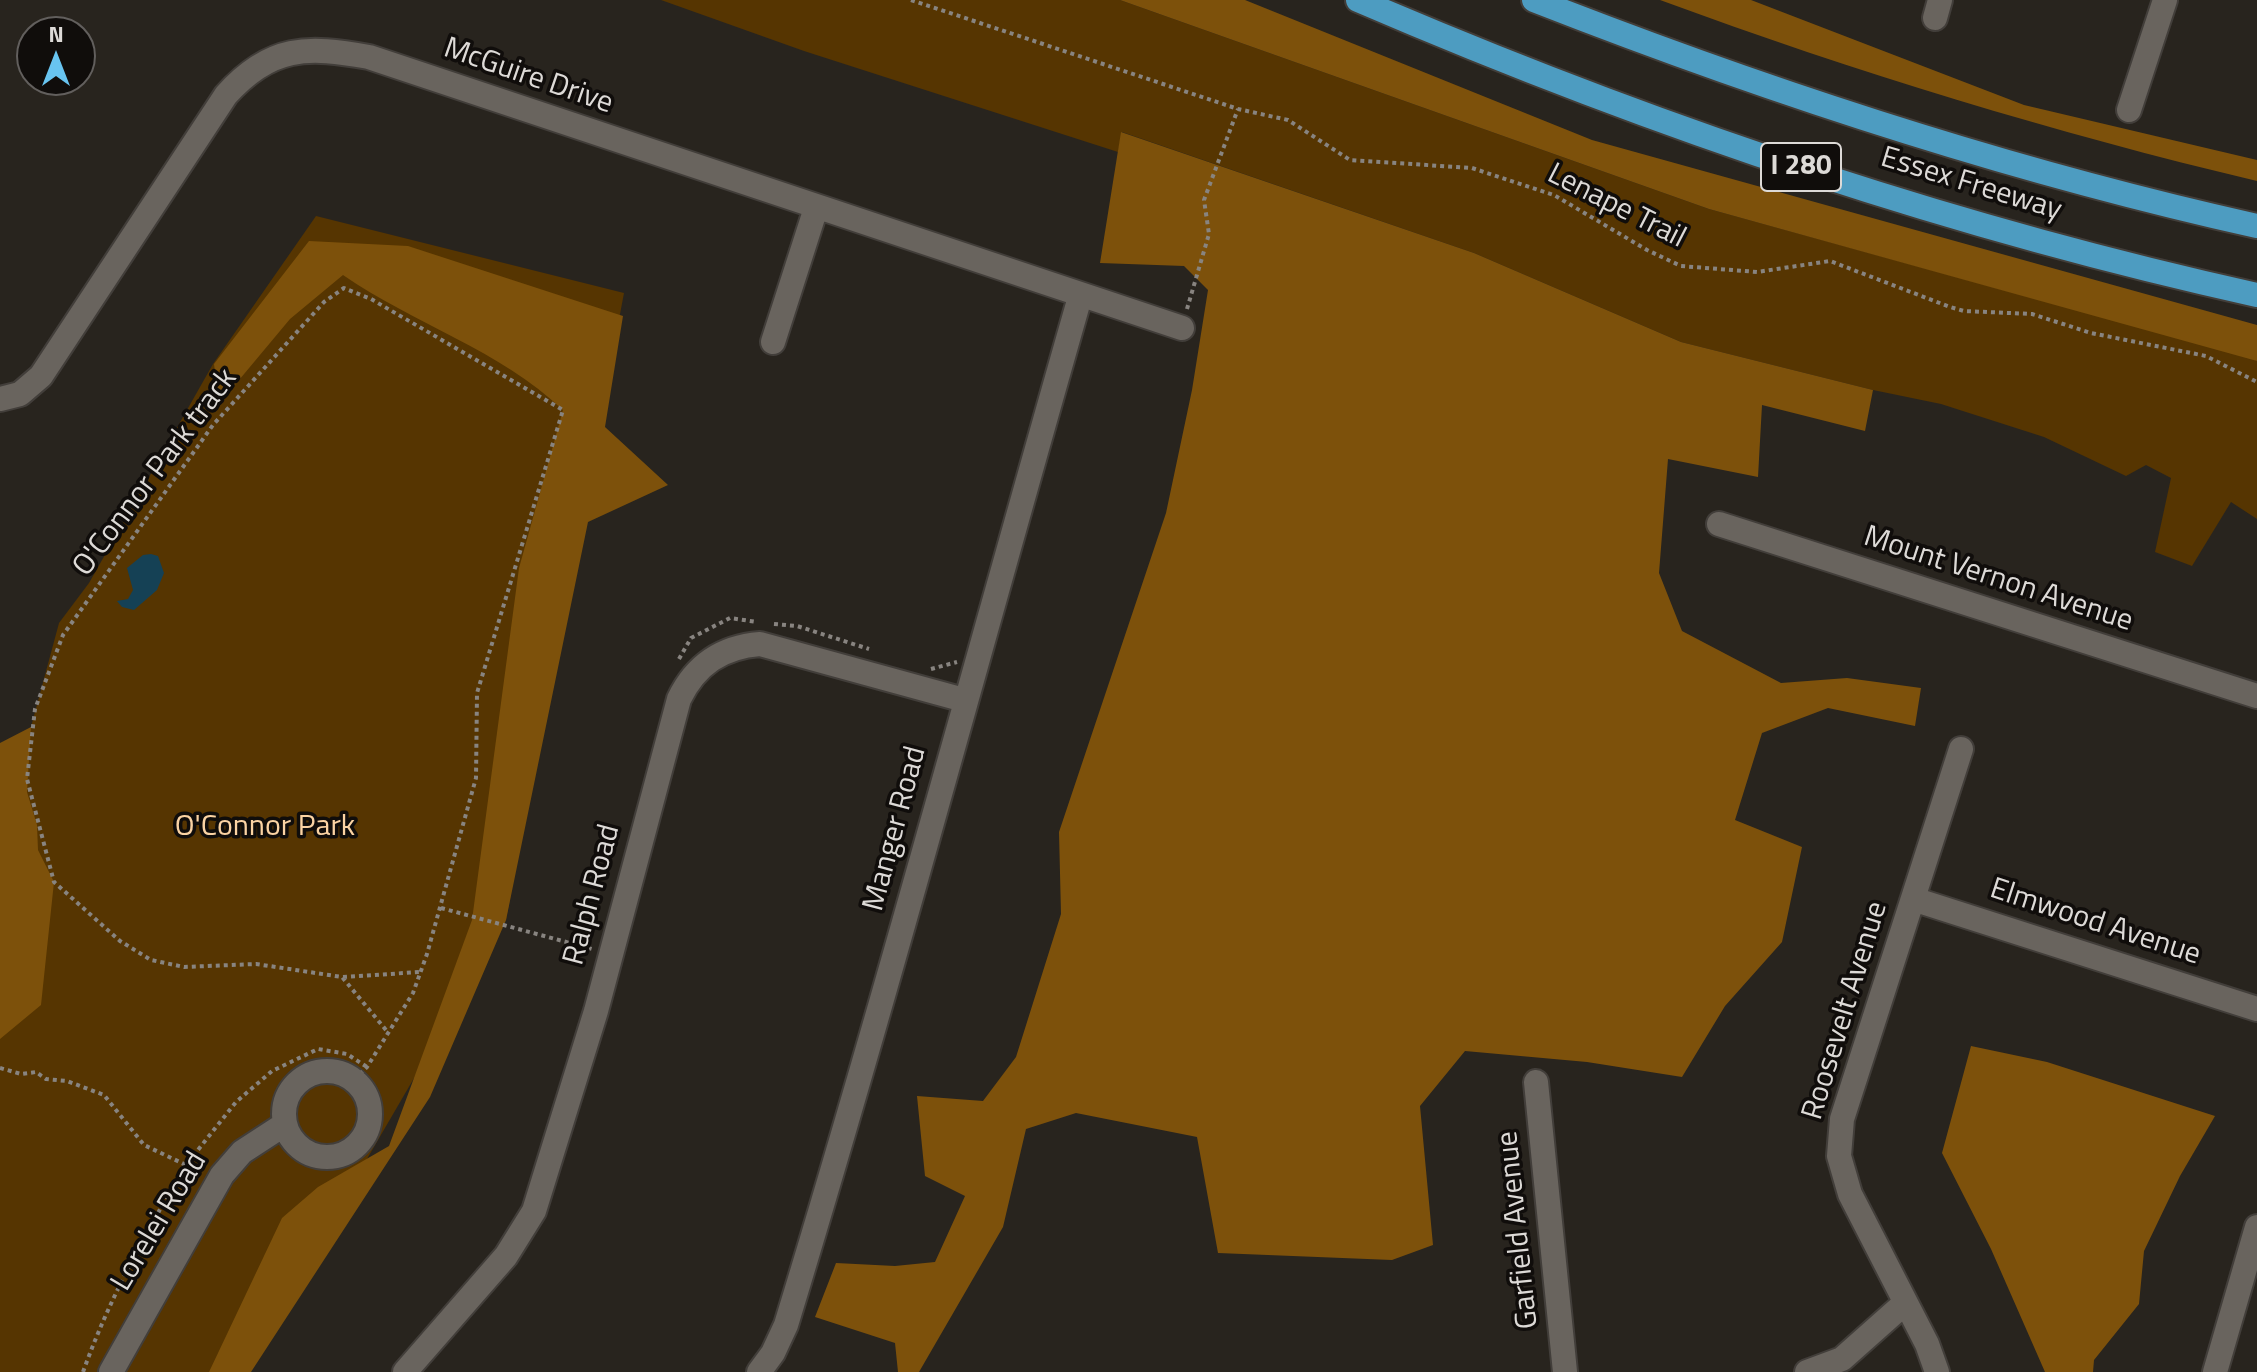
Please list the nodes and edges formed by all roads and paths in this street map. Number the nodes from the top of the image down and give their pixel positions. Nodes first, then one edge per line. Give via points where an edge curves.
1 (911, 0) edge
2 (1358, 0) edge
3 (1534, 0) edge
4 (2165, 0) edge
5 (1238, 109) junction
6 (2129, 110) dead end
7 (816, 208) junction
8 (2257, 226) edge
9 (2257, 295) edge
10 (1080, 297) junction
11 (1182, 328) joint
12 (773, 342) dead end
13 (2257, 382) edge
14 (0, 399) edge
15 (1719, 524) dead end
16 (2257, 696) edge
17 (964, 700) junction
18 (1961, 749) dead end
19 (1913, 899) junction
20 (420, 972) junction
21 (342, 977) junction
22 (2257, 1009) edge
23 (386, 1030) junction
24 (0, 1068) edge
25 (360, 1074) junction
26 (1536, 1082) dead end
27 (285, 1124) junction
28 (186, 1165) junction
29 (2257, 1227) edge
30 (1905, 1303) junction
31 (83, 1372) edge
32 (111, 1372) edge
33 (405, 1372) edge
34 (759, 1372) edge
35 (1565, 1372) edge
36 (1807, 1372) edge
37 (1937, 1372) edge
38 (2215, 1372) edge

1 - 5 path, Lenape Trail
2 - 9 highway, Essex Freeway / I 280 via 1550,77 1794,165 2061,245
3 - 8 highway, Essex Freeway / I 280 via 1761,85 1933,140
4 - 6 street
5 - 11 path via 1204,200 1209,234
5 - 13 path, Lenape Trail via 1288,120 1350,160 1472,168 1554,195 1681,266 1757,272 1830,261 1964,311 2032,314 2091,333 2206,356
7 - 10 street, McGuire Drive
7 - 12 street
7 - 14 street, McGuire Drive via 369,57 295,50 243,76 226,95 41,376 20,394
10 - 11 street, McGuire Drive
10 - 17 street, Manger Road
15 - 16 street, Mount Vernon Avenue
17 - 33 street, Ralph Road via 760,644 726,650 697,670 679,699 596,1011 534,1211 506,1256
17 - 34 street, Manger Road via 874,1035 786,1325
18 - 19 street, Roosevelt Avenue
19 - 22 street, Elmwood Avenue
19 - 30 street, Roosevelt Avenue via 1842,1119 1839,1156 1850,1194
20 - 21 path, O'Connor Park track
20 - 21 path, O'Connor Park track via 476,778 477,693 563,410 344,288 324,302 213,425 63,635 35,709 27,779 54,882 120,941 151,960 184,967 256,964
20 - 23 path, O'Connor Park track via 413,993
21 - 23 path
23 - 25 path, O'Connor Park track
24 - 28 path via 36,1072 104,1095 144,1145
25 - 27 street via 329,1071 303,1078 287,1098
25 - 27 street via 370,1113 363,1137 344,1153 308,1152
25 - 28 path via 347,1054 318,1049 272,1071 236,1102
26 - 35 street, Garfield Avenue
27 - 32 street, Lorelei Road via 242,1152 222,1175
28 - 31 path via 141,1242
29 - 38 street
30 - 36 street via 1842,1359
30 - 37 street, Roosevelt Avenue

